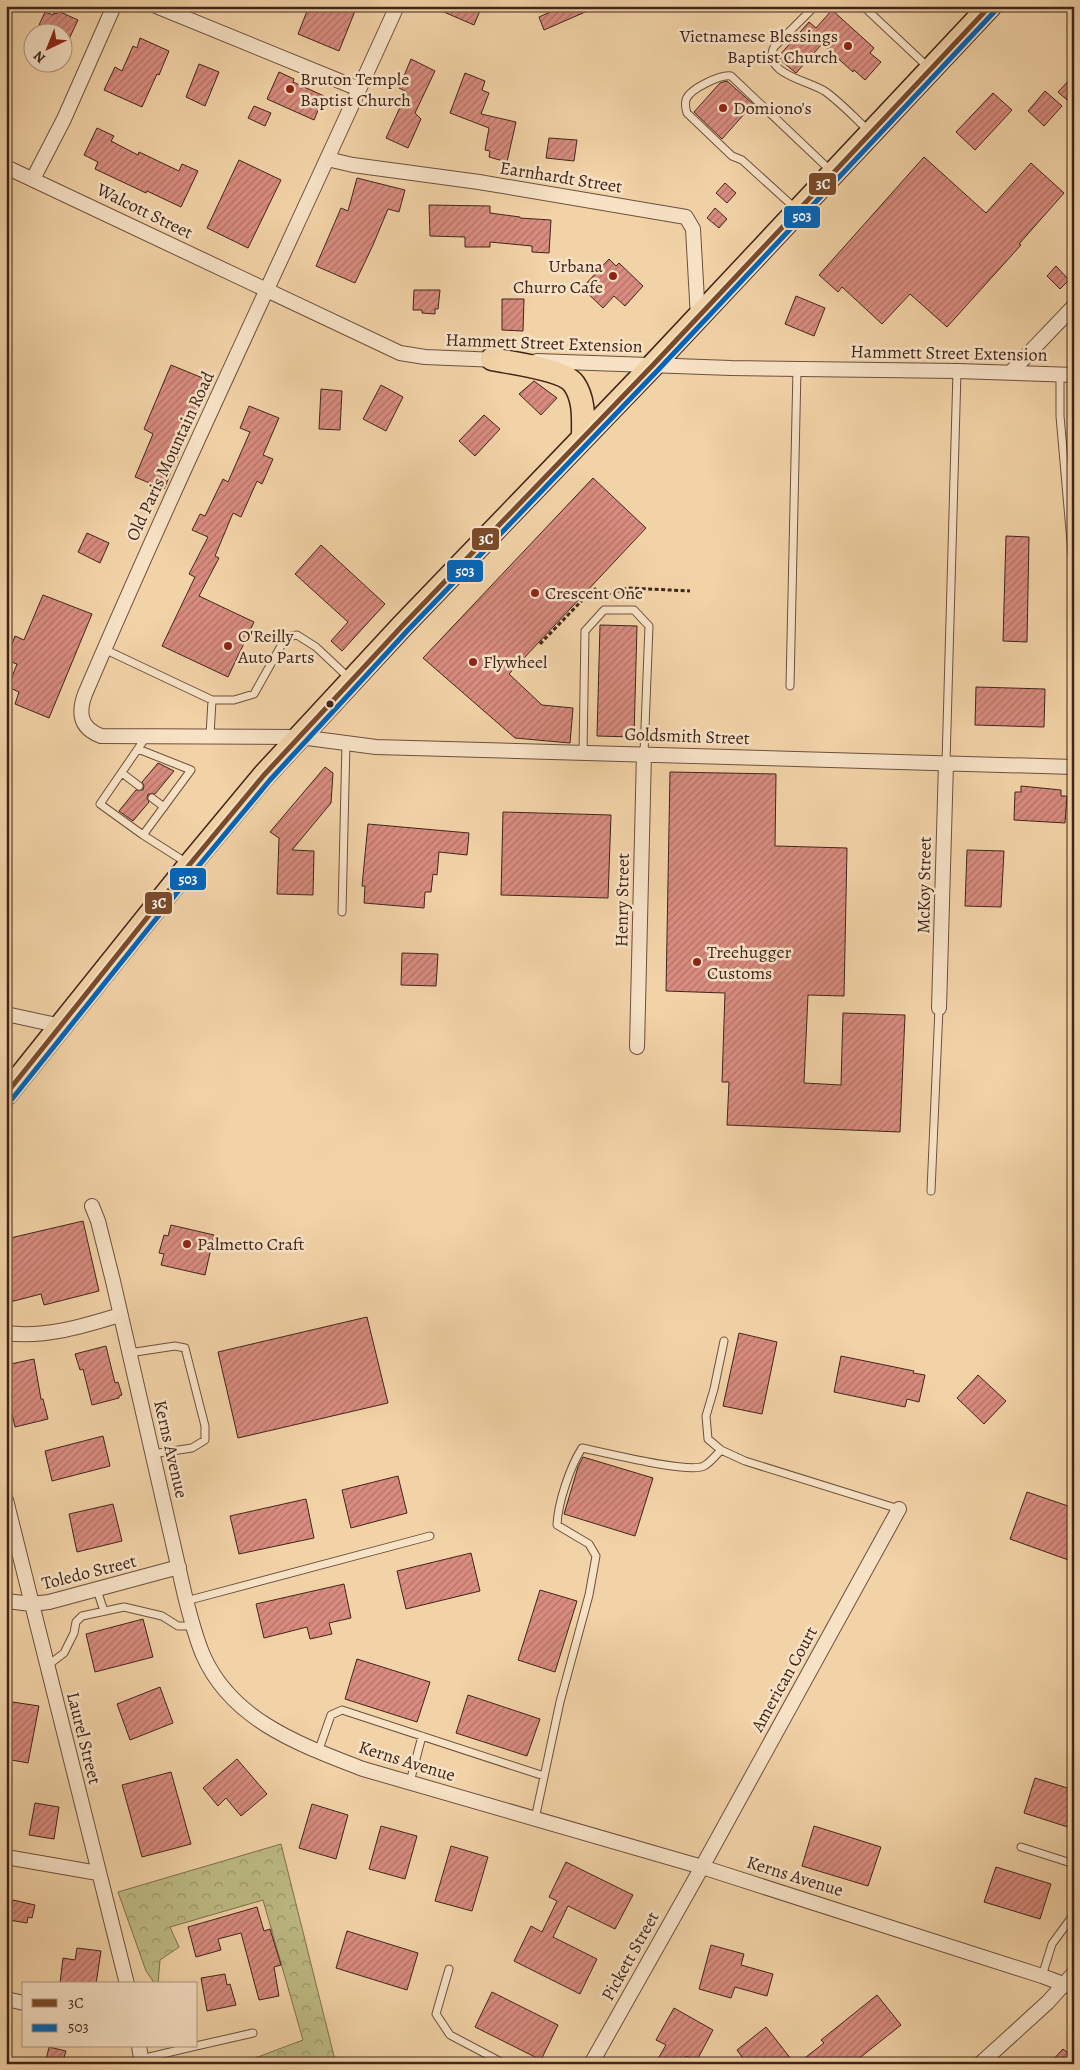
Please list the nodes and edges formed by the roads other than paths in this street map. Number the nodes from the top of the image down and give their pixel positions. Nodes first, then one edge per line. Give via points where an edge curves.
1 (114, 6) edge
2 (156, 6) edge
3 (397, 6) edge
4 (815, 6) edge
5 (863, 6) edge
6 (990, 6) edge
7 (931, 69) junction
8 (359, 89) junction
9 (871, 133) junction
10 (327, 159) junction
11 (6, 166) edge
12 (833, 173) junction
13 (34, 179) junction
14 (798, 211) junction
15 (268, 291) junction
16 (1074, 306) edge
17 (698, 318) junction
18 (492, 359) junction
19 (653, 366) junction
20 (797, 369) junction
21 (957, 371) junction
22 (1011, 372) junction
23 (1067, 374) edge
24 (583, 438) junction
25 (1074, 576) edge
26 (104, 649) junction
27 (351, 680) junction
28 (790, 686) dead end
29 (212, 700) junction
30 (147, 736) junction
31 (210, 736) junction
32 (300, 737) junction
33 (346, 743) junction
34 (138, 749) junction
35 (583, 752) junction
36 (644, 753) junction
37 (946, 764) junction
38 (1074, 767) edge
39 (122, 772) junction
40 (139, 786) dead end
41 (152, 798) dead end
42 (164, 807) junction
43 (143, 834) junction
44 (190, 864) junction
45 (342, 912) dead end
46 (939, 1008) joint
47 (6, 1014) edge
48 (60, 1026) junction
49 (637, 1047) dead end
50 (6, 1094) edge
51 (931, 1191) dead end
52 (92, 1206) dead end
53 (120, 1315) junction
54 (6, 1333) edge
55 (724, 1342) dead end
56 (129, 1353) junction
57 (721, 1450) junction
58 (152, 1454) junction
59 (6, 1500) edge
60 (899, 1509) joint
61 (430, 1536) dead end
62 (179, 1567) junction
63 (97, 1590) junction
64 (6, 1601) edge
65 (186, 1601) junction
66 (32, 1604) junction
67 (104, 1611) junction
68 (193, 1626) junction
69 (46, 1666) junction
70 (422, 1736) junction
71 (318, 1752) junction
72 (544, 1776) junction
73 (410, 1782) junction
74 (535, 1819) junction
75 (1021, 1847) dead end
76 (6, 1856) edge
77 (1074, 1864) edge
78 (702, 1867) junction
79 (98, 1874) junction
80 (1074, 1914) edge
81 (449, 1969) dead end
82 (1074, 1973) edge
83 (1042, 1976) junction
84 (126, 1982) edge
85 (1069, 1987) edge
86 (6, 1999) edge
87 (22, 2002) edge
88 (253, 2032) dead end
89 (198, 2046) edge
90 (185, 2048) edge
91 (141, 2056) edge
92 (505, 2064) edge
93 (591, 2064) edge
94 (980, 2064) edge

1 - 13 street
2 - 8 street
3 - 8 street, Old Paris Mountain Road
4 - 9 lane via 774,47 772,61 792,78 826,91
5 - 7 lane
6 - 7 highway
7 - 9 highway
8 - 10 street, Old Paris Mountain Road
9 - 12 highway
10 - 15 street, Old Paris Mountain Road
10 - 17 street, Earnhardt Street via 686,216 693,229
11 - 13 street, Walcott Street
12 - 14 highway
12 - 14 lane via 731,76 724,75 692,91 686,100 686,113
13 - 15 street, Walcott Street
14 - 17 highway
15 - 18 street, Hammett Street Extension via 400,353
15 - 26 street, Old Paris Mountain Road via 197,438
16 - 22 street
17 - 19 highway
18 - 19 street, Hammett Street Extension
18 - 24 highway via 559,374 574,382 583,409
19 - 20 street, Hammett Street Extension
19 - 24 highway
20 - 21 street, Hammett Street Extension
20 - 28 lane
21 - 22 street, Hammett Street Extension
21 - 37 lane
22 - 23 street, Hammett Street Extension
23 - 25 lane via 1060,416
24 - 27 highway
26 - 29 lane
26 - 30 street, Old Paris Mountain Road via 81,706 84,722 101,736
27 - 29 lane via 316,647 297,635 286,637 254,694 234,700
27 - 32 highway
29 - 31 lane
30 - 31 street, Old Paris Mountain Road
30 - 34 lane
31 - 32 street, Old Paris Mountain Road
32 - 33 street, Goldsmith Street
32 - 44 highway
33 - 35 street, Goldsmith Street via 376,747
33 - 45 lane
34 - 39 lane
34 - 42 lane via 190,770
35 - 36 street, Goldsmith Street
35 - 36 lane via 585,631 604,610 634,610 649,626
36 - 37 street, Goldsmith Street
36 - 49 street, Henry Street
37 - 38 street, Goldsmith Street
37 - 46 street, McKoy Street
39 - 40 lane
39 - 43 lane via 100,804
41 - 42 lane
42 - 43 lane
43 - 44 lane
44 - 48 highway
46 - 51 lane
47 - 48 street
48 - 50 highway
52 - 53 street, Kerns Avenue
53 - 54 street via 82,1327 46,1333
53 - 56 street, Kerns Avenue
55 - 57 lane via 706,1416 708,1439
56 - 58 street, Kerns Avenue
56 - 58 lane via 175,1346 184,1348 205,1426 205,1440 192,1448
57 - 60 lane via 745,1461
57 - 72 lane via 703,1466 656,1463 582,1448 576,1458 557,1512 557,1525 589,1544 596,1556
58 - 62 street, Kerns Avenue
59 - 66 street, Laurel Street
60 - 78 street, American Court
61 - 65 lane
62 - 63 street, Toledo Street
62 - 65 street, Kerns Avenue
63 - 66 street, Toledo Street
63 - 67 lane
64 - 66 street, Toledo Street
65 - 68 street, Kerns Avenue
66 - 69 street, Laurel Street
67 - 68 lane via 124,1607 162,1616 178,1626
67 - 69 lane via 82,1616 76,1622 64,1653
68 - 71 street, Kerns Avenue via 212,1671 240,1707 277,1732
69 - 79 street, Laurel Street
70 - 71 lane via 342,1710 331,1715
70 - 72 lane
70 - 73 lane
71 - 73 street, Kerns Avenue
72 - 74 lane
73 - 74 street, Kerns Avenue
74 - 78 street, Kerns Avenue
75 - 77 lane
76 - 79 street
78 - 83 street, Kerns Avenue
78 - 93 street, Pickett Street
79 - 84 street, Laurel Street
80 - 83 lane via 1052,1944
81 - 92 lane via 436,2014 450,2035
82 - 85 street
83 - 85 street, Kerns Avenue
85 - 94 street
86 - 87 street
88 - 89 lane
90 - 91 lane

